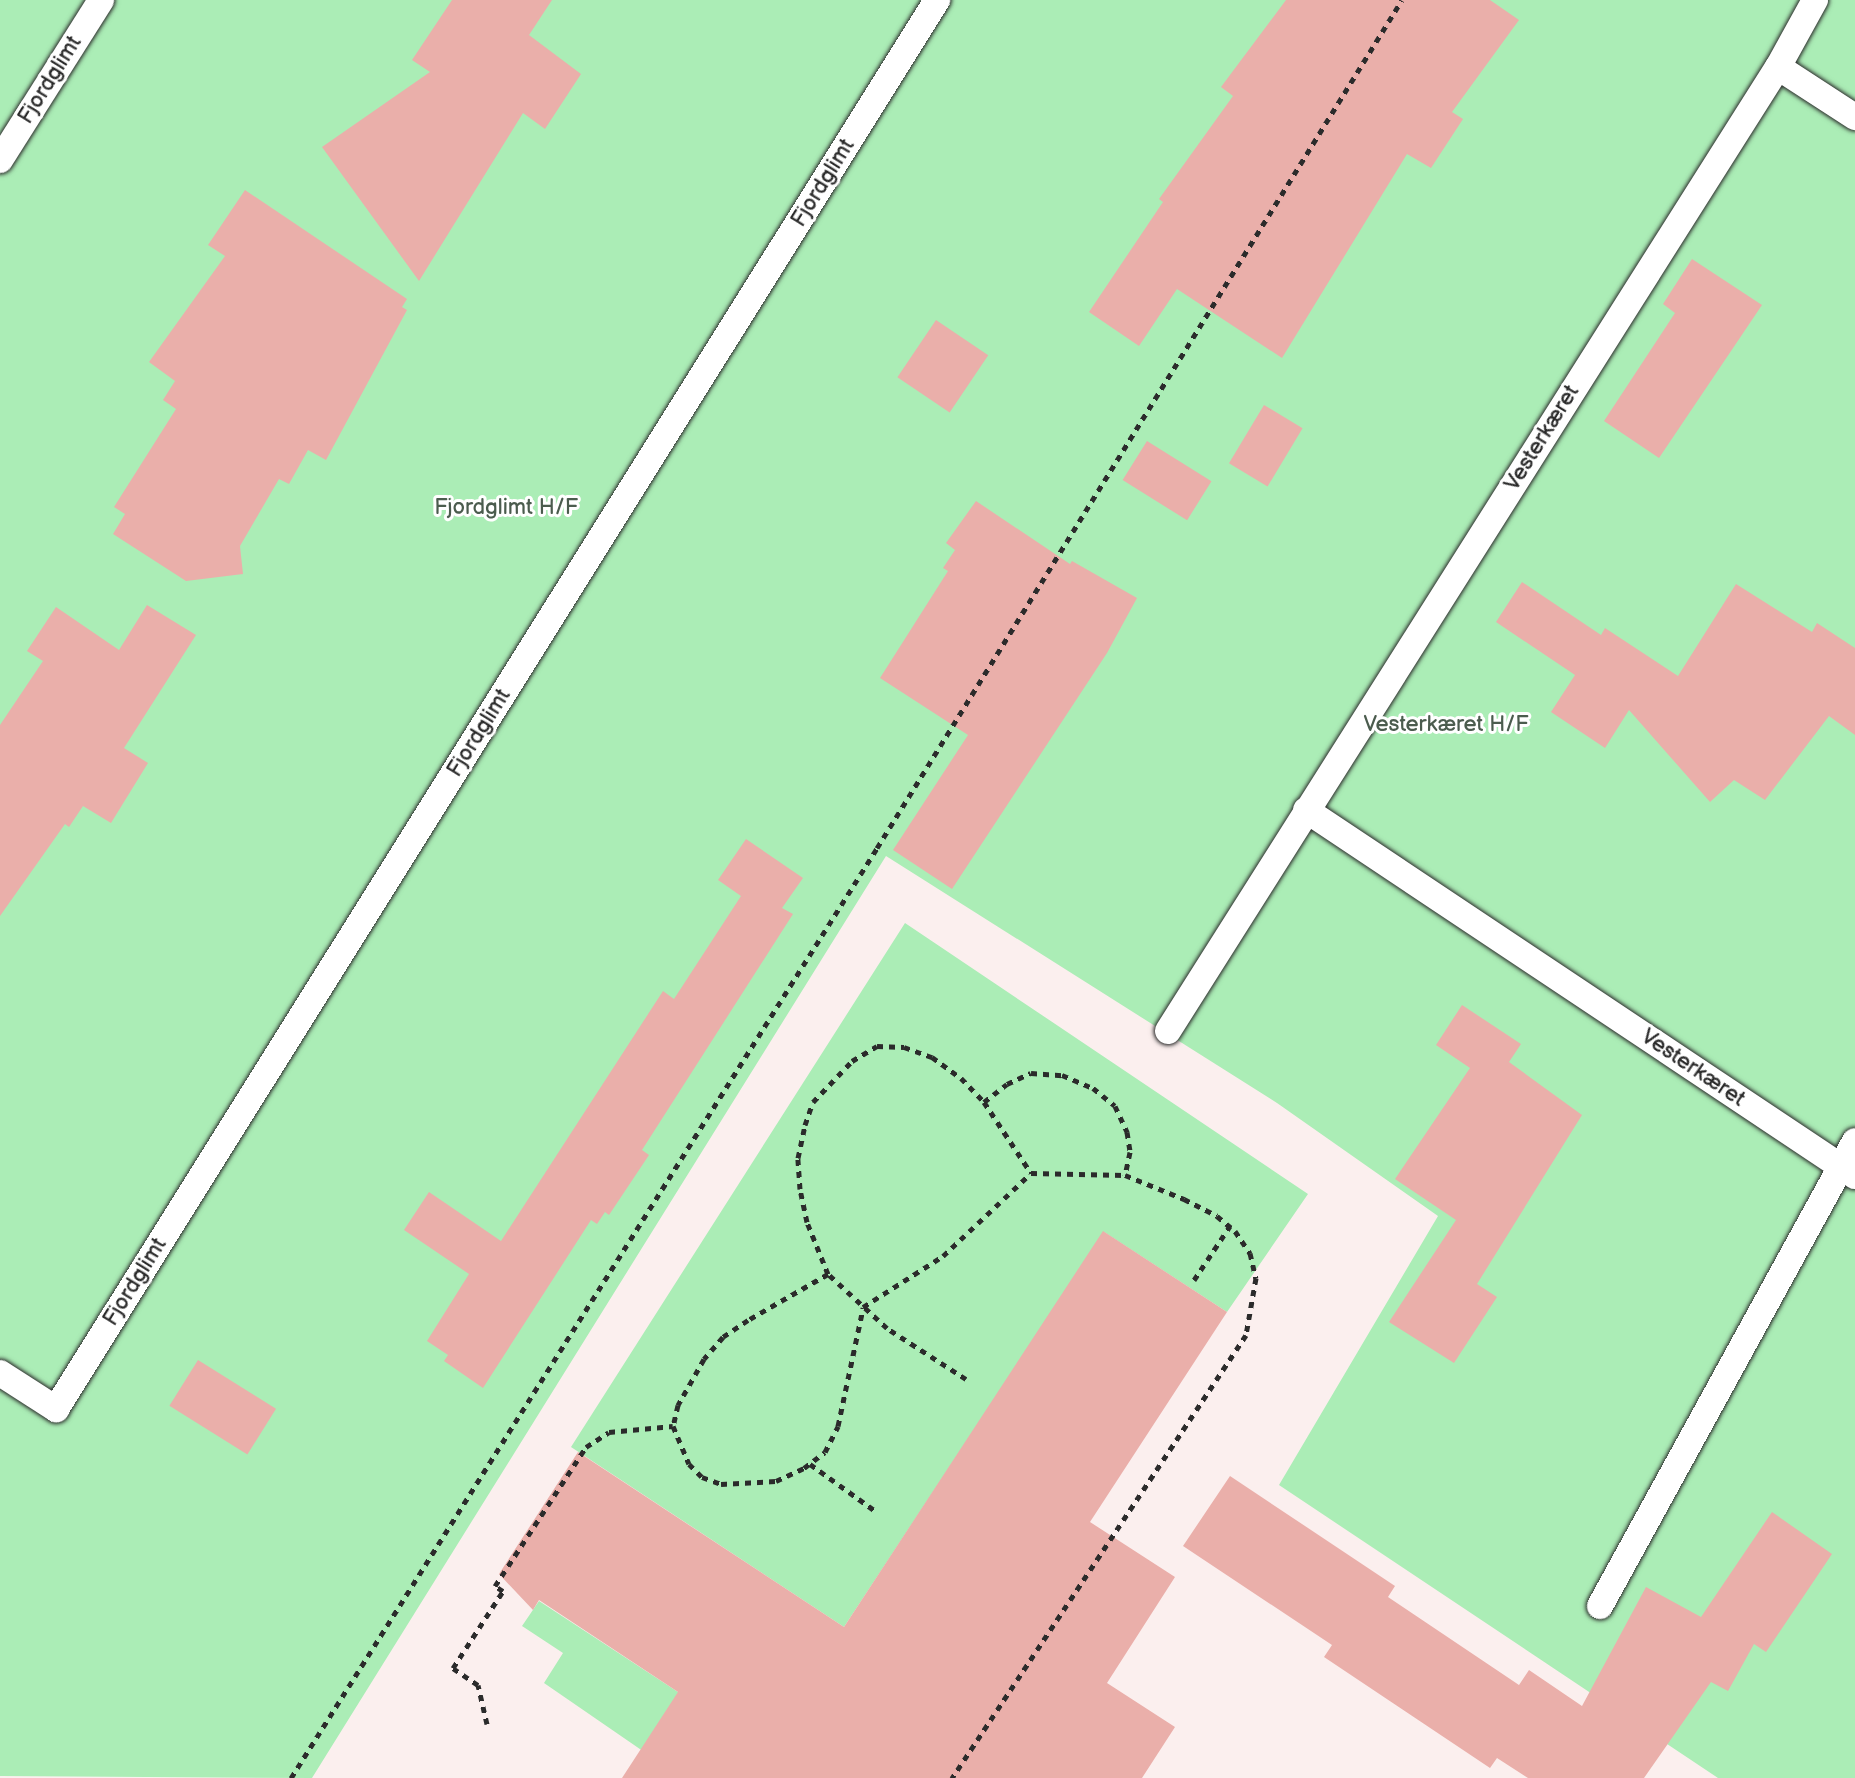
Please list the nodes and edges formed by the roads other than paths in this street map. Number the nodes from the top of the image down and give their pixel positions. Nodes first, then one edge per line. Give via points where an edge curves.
1 (101, 0) edge
2 (937, 0) edge
3 (1815, 0) edge
4 (1778, 67) junction
5 (1855, 117) edge
6 (0, 160) edge
7 (1306, 810) junction
8 (1168, 1031) dead end
9 (1855, 1141) edge
10 (1848, 1171) edge
11 (0, 1373) edge
12 (1600, 1606) dead end

1 - 6 lane, Fjordglimt
2 - 11 lane, Fjordglimt via 56,1409
3 - 4 lane, Vesterkæret
4 - 5 lane
4 - 7 lane, Vesterkæret
7 - 8 lane, Vesterkæret
7 - 10 lane, Vesterkæret
9 - 10 lane
10 - 12 lane

